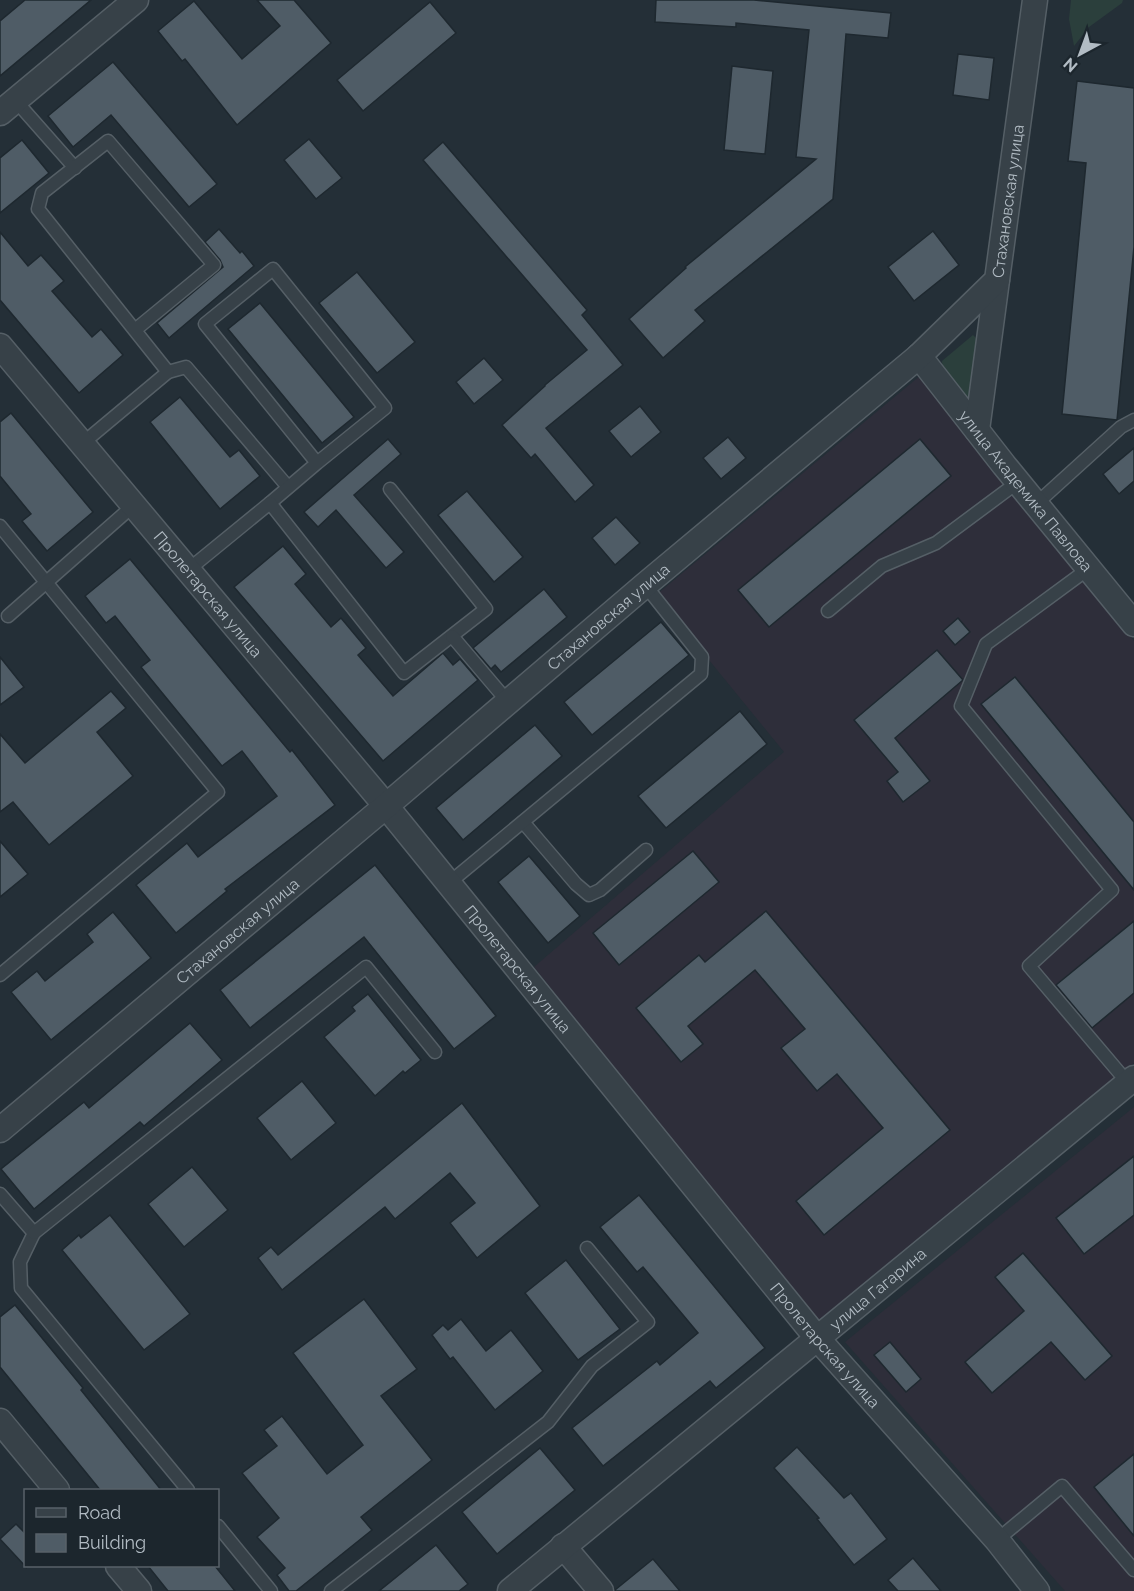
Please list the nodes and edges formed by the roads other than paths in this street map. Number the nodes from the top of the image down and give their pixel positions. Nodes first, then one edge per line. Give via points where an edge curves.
1 (136, 0) edge
2 (1034, 0) edge
3 (7, 107) edge
4 (75, 168) junction
5 (997, 280) junction
6 (135, 330) junction
7 (0, 346) edge
8 (919, 356) junction
9 (168, 372) junction
10 (1134, 420) edge
11 (977, 430) junction
12 (83, 443) junction
13 (317, 463) junction
14 (1018, 482) junction
15 (288, 488) junction
16 (390, 489) dead end
17 (270, 503) junction
18 (1036, 504) junction
19 (134, 505) junction
20 (0, 526) edge
21 (1089, 569) junction
22 (188, 570) junction
23 (46, 582) junction
24 (645, 585) junction
25 (828, 611) dead end
26 (8, 616) dead end
27 (1133, 619) edge
28 (452, 636) junction
29 (508, 702) junction
30 (386, 806) junction
31 (523, 822) junction
32 (646, 850) dead end
33 (449, 883) junction
34 (0, 975) edge
35 (435, 1052) dead end
36 (1131, 1081) edge
37 (0, 1130) edge
38 (0, 1194) edge
39 (34, 1233) junction
40 (587, 1248) dead end
41 (817, 1338) junction
42 (0, 1421) edge
43 (55, 1489) edge
44 (186, 1489) edge
45 (219, 1527) edge
46 (997, 1540) junction
47 (563, 1546) junction
48 (119, 1567) edge
49 (1134, 1570) edge
50 (139, 1591) edge
51 (271, 1591) edge
52 (331, 1591) edge
53 (510, 1591) edge
54 (601, 1591) edge
55 (1037, 1591) edge

1 - 3 street
2 - 5 street, Стахановская улица
3 - 4 lane
4 - 6 lane via 42,193 38,209
4 - 6 lane via 108,141 214,265
5 - 8 street, Стахановская улица
5 - 11 street
6 - 9 lane
7 - 12 street, Пролетарская улица
8 - 11 street, улица Академика Павлова
8 - 24 street, Стахановская улица
9 - 12 lane
9 - 15 lane via 186,366
10 - 18 lane via 1121,427
11 - 14 street, улица Академика Павлова
12 - 19 street, Пролетарская улица
13 - 13 lane via 204,324 273,269 385,408
13 - 15 lane
14 - 18 street, улица Академика Павлова
14 - 25 lane via 936,543 882,566
15 - 17 lane
16 - 28 lane via 486,609
17 - 22 lane
17 - 28 lane via 404,673
18 - 21 street, улица Академика Павлова
19 - 22 street, Пролетарская улица
19 - 23 lane
20 - 23 lane
21 - 27 street, улица Академика Павлова
21 - 36 lane via 986,644 960,706 1112,890 1029,966
22 - 30 street, Пролетарская улица
23 - 26 lane
23 - 34 lane via 218,792
24 - 29 street, Стахановская улица
24 - 31 lane via 702,657 701,674
28 - 29 lane
29 - 30 street, Стахановская улица
30 - 33 street, Пролетарская улица
30 - 37 street, Стахановская улица
31 - 32 lane via 589,895
31 - 33 lane
33 - 41 street, Пролетарская улица
35 - 39 lane via 366,967
36 - 41 street, улица Гагарина
38 - 39 lane
39 - 44 lane via 20,1262 21,1288
40 - 52 lane via 648,1322 592,1366 548,1422
41 - 46 street, Пролетарская улица
41 - 47 street, улица Гагарина
42 - 43 street
45 - 51 lane
46 - 49 lane via 1062,1486
46 - 55 street, Пролетарская улица
47 - 53 street, улица Гагарина
47 - 54 street
48 - 50 street

